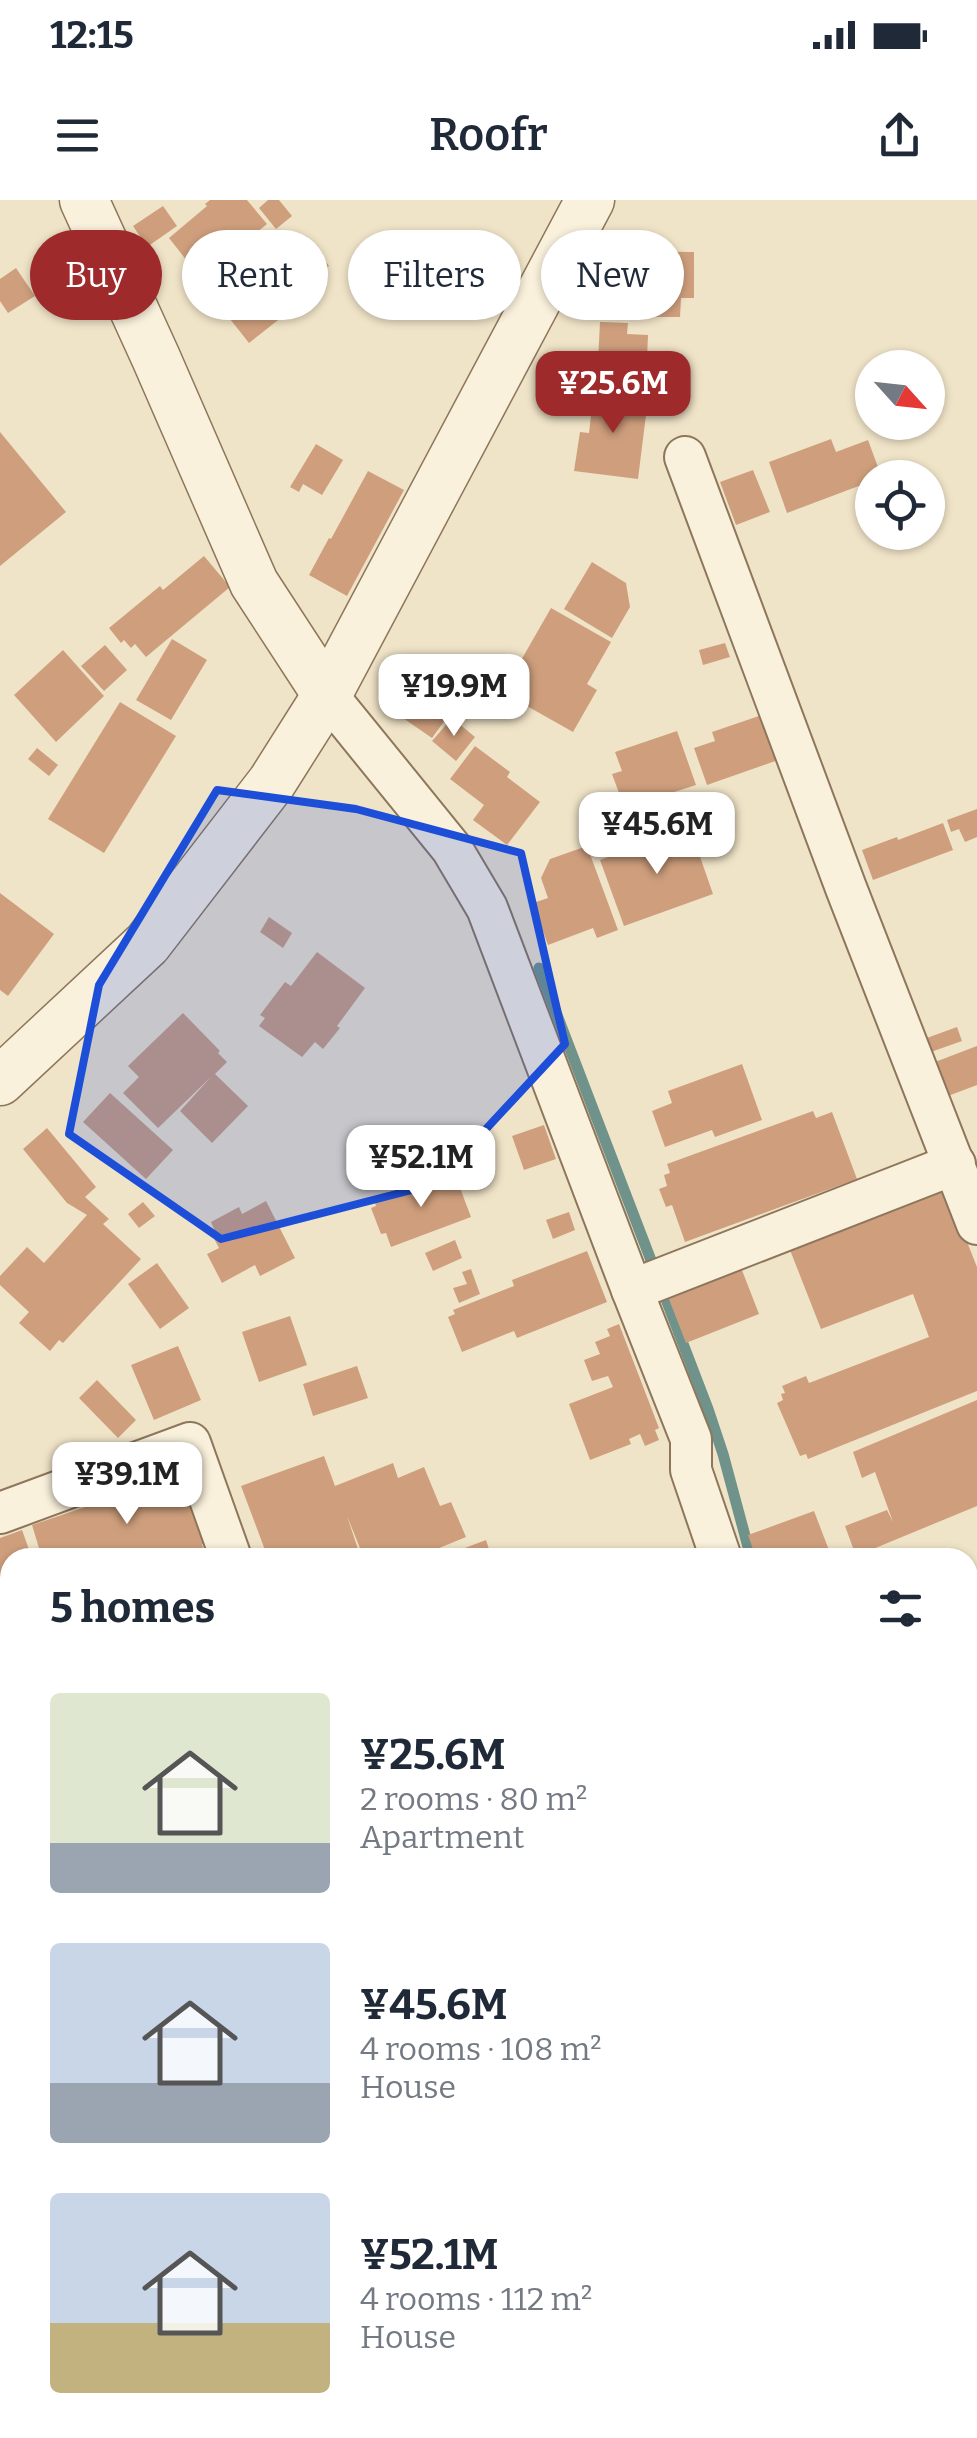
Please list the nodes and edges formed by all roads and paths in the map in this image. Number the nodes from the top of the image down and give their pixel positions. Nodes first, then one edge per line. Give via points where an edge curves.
1 (84, 200) edge
2 (590, 200) edge
3 (685, 456) dead end
4 (327, 696) junction
5 (0, 1082) edge
6 (963, 1166) edge
7 (977, 1224) edge
8 (647, 1284) junction
9 (0, 1513) edge
10 (227, 1548) edge
11 (718, 1548) edge

1 - 4 street via 254,583
2 - 4 street
3 - 6 street via 854,907
4 - 5 street via 272,782 146,944
4 - 8 street via 452,849 487,908
6 - 7 street
6 - 8 street
8 - 11 street via 691,1439 691,1470
9 - 10 street via 190,1443

